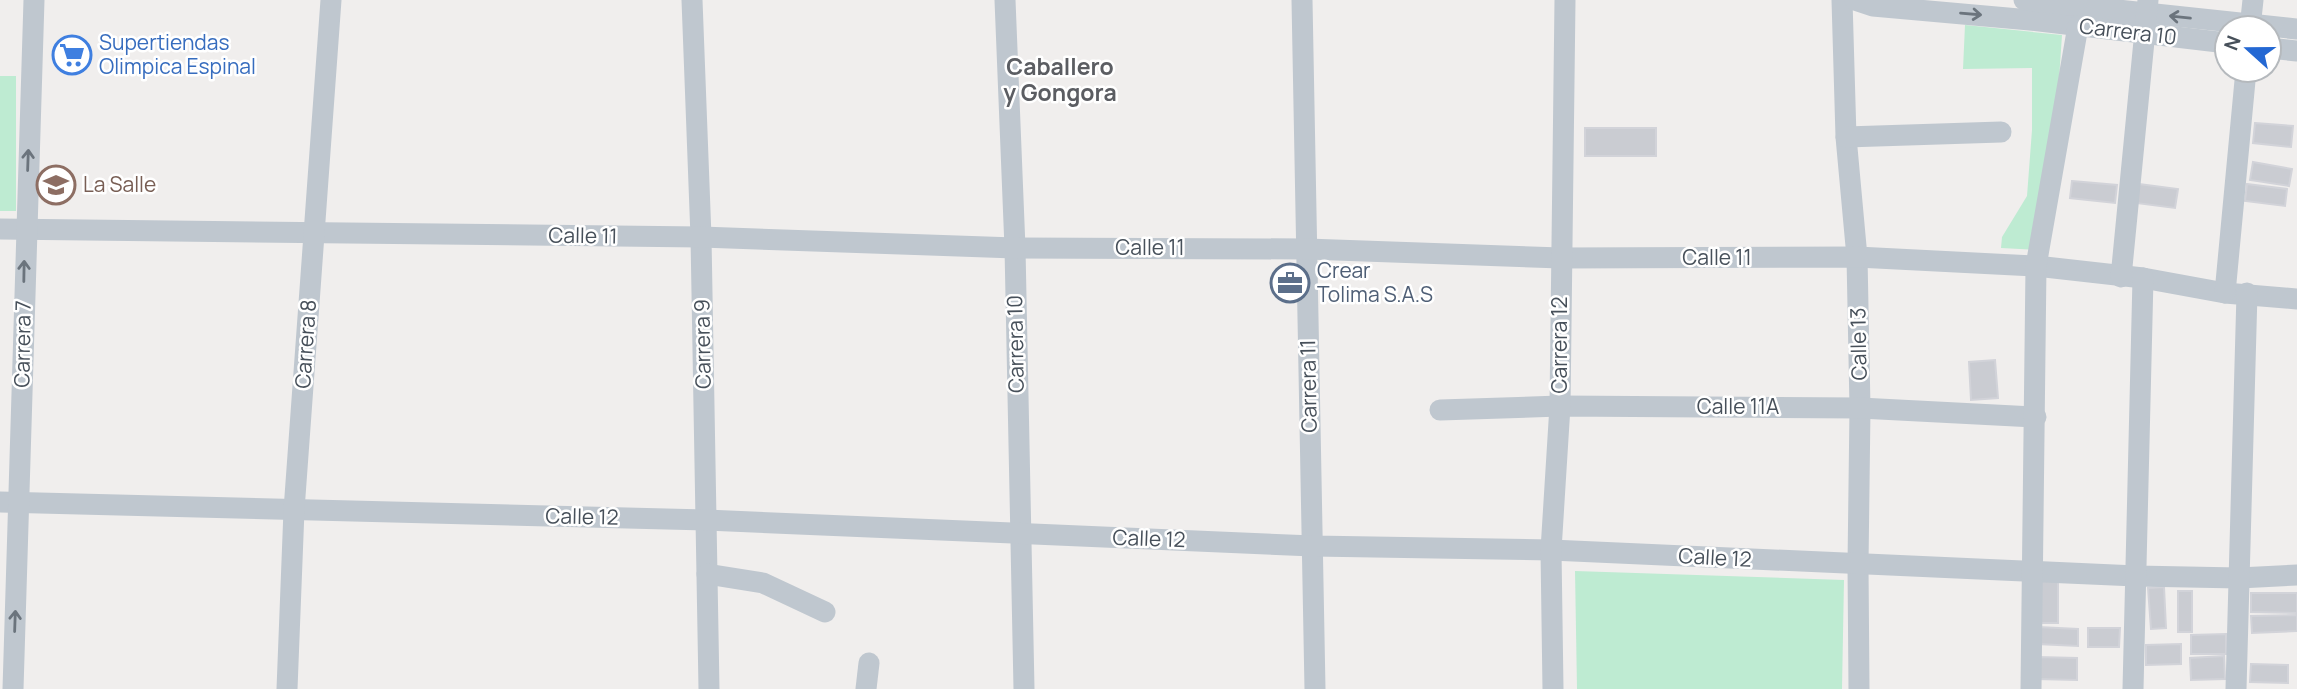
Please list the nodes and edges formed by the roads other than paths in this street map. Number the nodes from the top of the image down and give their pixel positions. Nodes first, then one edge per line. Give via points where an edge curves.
1 (34, 0) edge
2 (331, 0) edge
3 (692, 0) edge
4 (1005, 0) edge
5 (1302, 0) edge
6 (1565, 0) edge
7 (1842, 0) edge
8 (1855, 0) edge
9 (1907, 4) edge
10 (2030, 5) edge
11 (2146, 16) edge
12 (2213, 22) edge
13 (2078, 26) junction
14 (2213, 38) edge
15 (2245, 84) edge
16 (2001, 132) dead end
17 (1846, 137) junction
18 (25, 228) junction
19 (0, 229) edge
20 (314, 233) junction
21 (701, 237) junction
22 (1015, 248) junction
23 (1307, 249) junction
24 (1857, 257) junction
25 (1561, 258) junction
26 (2036, 266) junction
27 (2121, 277) junction
28 (2143, 278) junction
29 (2225, 293) junction
30 (2247, 293) junction
31 (2297, 299) edge
32 (1560, 406) junction
33 (1860, 408) junction
34 (1440, 410) dead end
35 (2036, 417) junction
36 (10, 502) edge
37 (294, 510) junction
38 (706, 520) junction
39 (1019, 534) junction
40 (1313, 547) junction
41 (1551, 551) junction
42 (1858, 565) junction
43 (2033, 571) junction
44 (707, 574) junction
45 (2297, 575) edge
46 (2136, 576) junction
47 (2239, 578) junction
48 (825, 612) dead end
49 (869, 663) dead end
50 (13, 689) edge
51 (288, 689) edge
52 (709, 689) edge
53 (866, 689) edge
54 (1024, 689) edge
55 (1315, 689) edge
56 (1553, 689) edge
57 (1859, 689) edge
58 (2031, 689) edge
59 (2133, 689) edge
60 (2236, 689) edge

18 -> 1 street, Carrera 7
2 - 20 street, Carrera 8
3 - 21 street, Carrera 9
4 - 22 street, Carrera 10
5 - 23 street, Carrera 11
6 - 25 street, Carrera 12
7 - 17 street, Calle 13
8 - 9 street via 1873,6
9 -> 10 street
10 - 11 street, Carrera 10
10 - 13 street, Carrera 10
12 -> 11 street, Carrera 10
11 - 13 street, Carrera 10
11 - 14 street, Carrera 10
11 - 27 street
13 - 26 street
15 - 29 street
16 - 17 street
17 - 24 street, Calle 13
18 - 19 street, Calle 11
18 - 20 street, Calle 11
36 -> 18 street, Carrera 7
20 - 21 street, Calle 11
20 - 37 street, Carrera 8
21 - 22 street, Calle 11
21 - 38 street, Carrera 9
22 - 23 street, Calle 11
22 - 39 street, Carrera 10
23 - 25 street, Calle 11
23 - 40 street, Carrera 11
24 - 25 street, Calle 11
24 - 26 street, Calle 11
24 - 33 street, Calle 13
25 - 32 street, Carrera 12
26 - 27 street, Calle 11
26 - 35 street
27 - 28 street, Calle 11
28 - 29 street, Calle 11
28 - 46 street
29 - 30 street, Calle 11
30 - 31 street, Calle 11
30 - 47 street
32 - 33 street, Calle 11A
32 - 34 street, Calle 11A
32 - 41 street, Carrera 12
33 - 35 street, Calle 11A
33 - 42 street, Calle 13
35 - 43 street
36 - 37 street, Calle 12
50 -> 36 street, Carrera 7
37 - 38 street, Calle 12
37 - 51 street, Carrera 8
38 - 39 street, Calle 12
38 - 44 street, Carrera 9
39 - 40 street, Calle 12
39 - 54 street, Carrera 10
40 - 41 street, Calle 12
40 - 55 street, Carrera 11
41 - 42 street, Calle 12
41 - 56 street, Carrera 12
42 - 43 street, Calle 12
42 - 57 street, Calle 13
43 - 46 street, Calle 12
43 - 58 street
44 - 48 street via 763,583
44 - 52 street, Carrera 9
45 - 47 street, Calle 12
46 - 47 street, Calle 12
46 - 59 street
47 - 60 street
49 - 53 street

